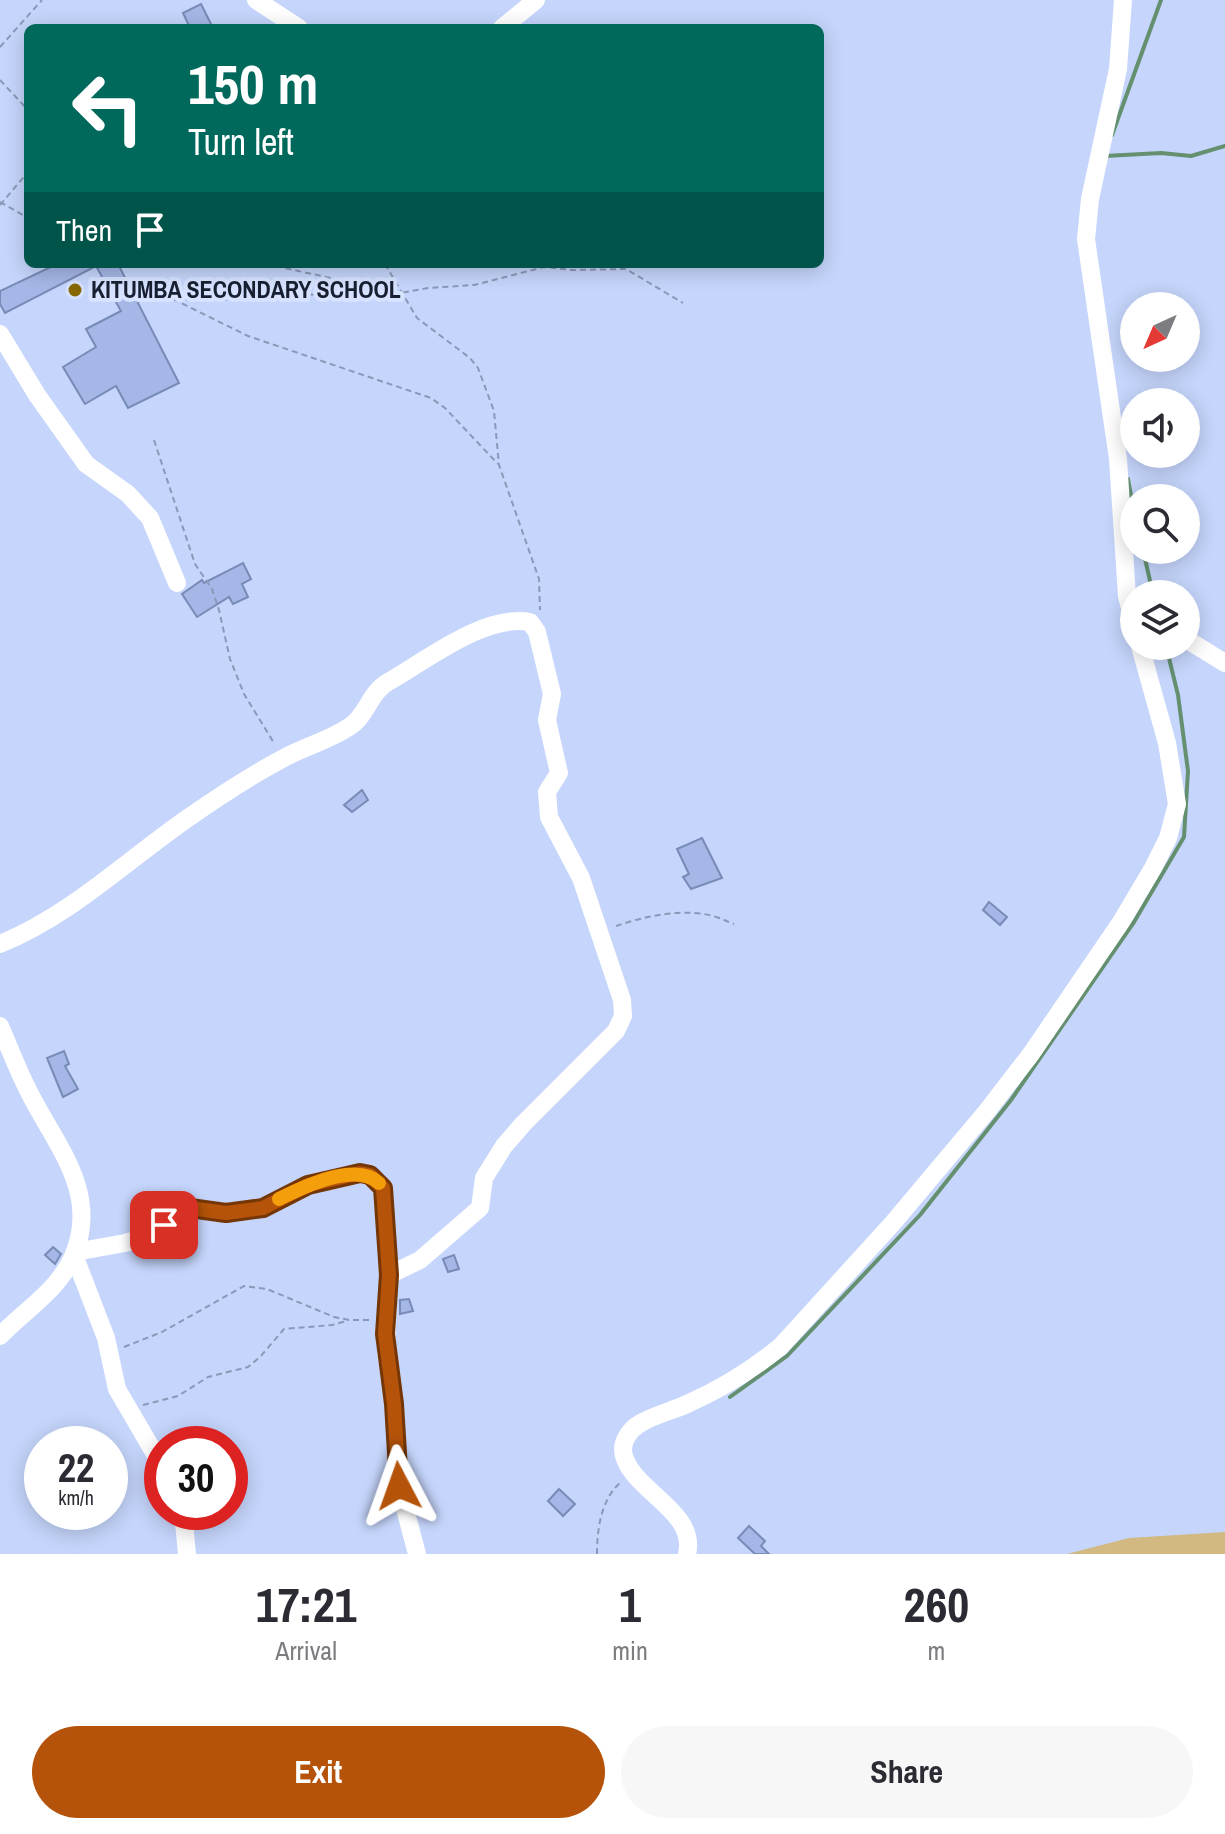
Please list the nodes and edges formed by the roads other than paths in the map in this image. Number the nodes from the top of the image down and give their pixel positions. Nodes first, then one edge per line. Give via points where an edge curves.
1 (256, 0) edge
2 (536, 0) edge
3 (1123, 0) edge
4 (293, 24) edge
5 (507, 24) edge
6 (0, 334) edge
7 (1126, 580) edge
8 (177, 583) dead end
9 (1200, 648) edge
10 (1144, 660) edge
11 (1225, 663) edge
12 (0, 944) edge
13 (0, 1026) edge
14 (74, 1253) junction
15 (389, 1275) junction
16 (0, 1336) edge
17 (144, 1433) edge
18 (185, 1530) edge
19 (187, 1554) edge
20 (417, 1554) edge
21 (687, 1554) edge

1 - 4 street
2 - 5 street
3 - 7 street via 1118,69 1086,239 1118,459
6 - 8 street via 86,464 141,505
9 - 11 street
10 - 21 street via 1177,804 1168,838 1141,891 1031,1054 970,1132 781,1346 693,1401 640,1423 628,1435 623,1448 630,1468 686,1531
12 - 15 street via 82,898 188,818 283,758 348,728 381,686 469,633 530,622 552,694 547,720 559,773 547,792 549,817 581,878 623,1016 616,1031 504,1146 484,1178 480,1208 420,1260
13 - 14 street via 74,1174 82,1211
14 - 15 street via 143,1238 190,1208 226,1213 263,1208 308,1185 360,1173 383,1188
14 - 16 street via 49,1289
14 - 17 street via 100,1319 117,1389
15 - 20 street via 385,1319 399,1486
18 - 19 street

